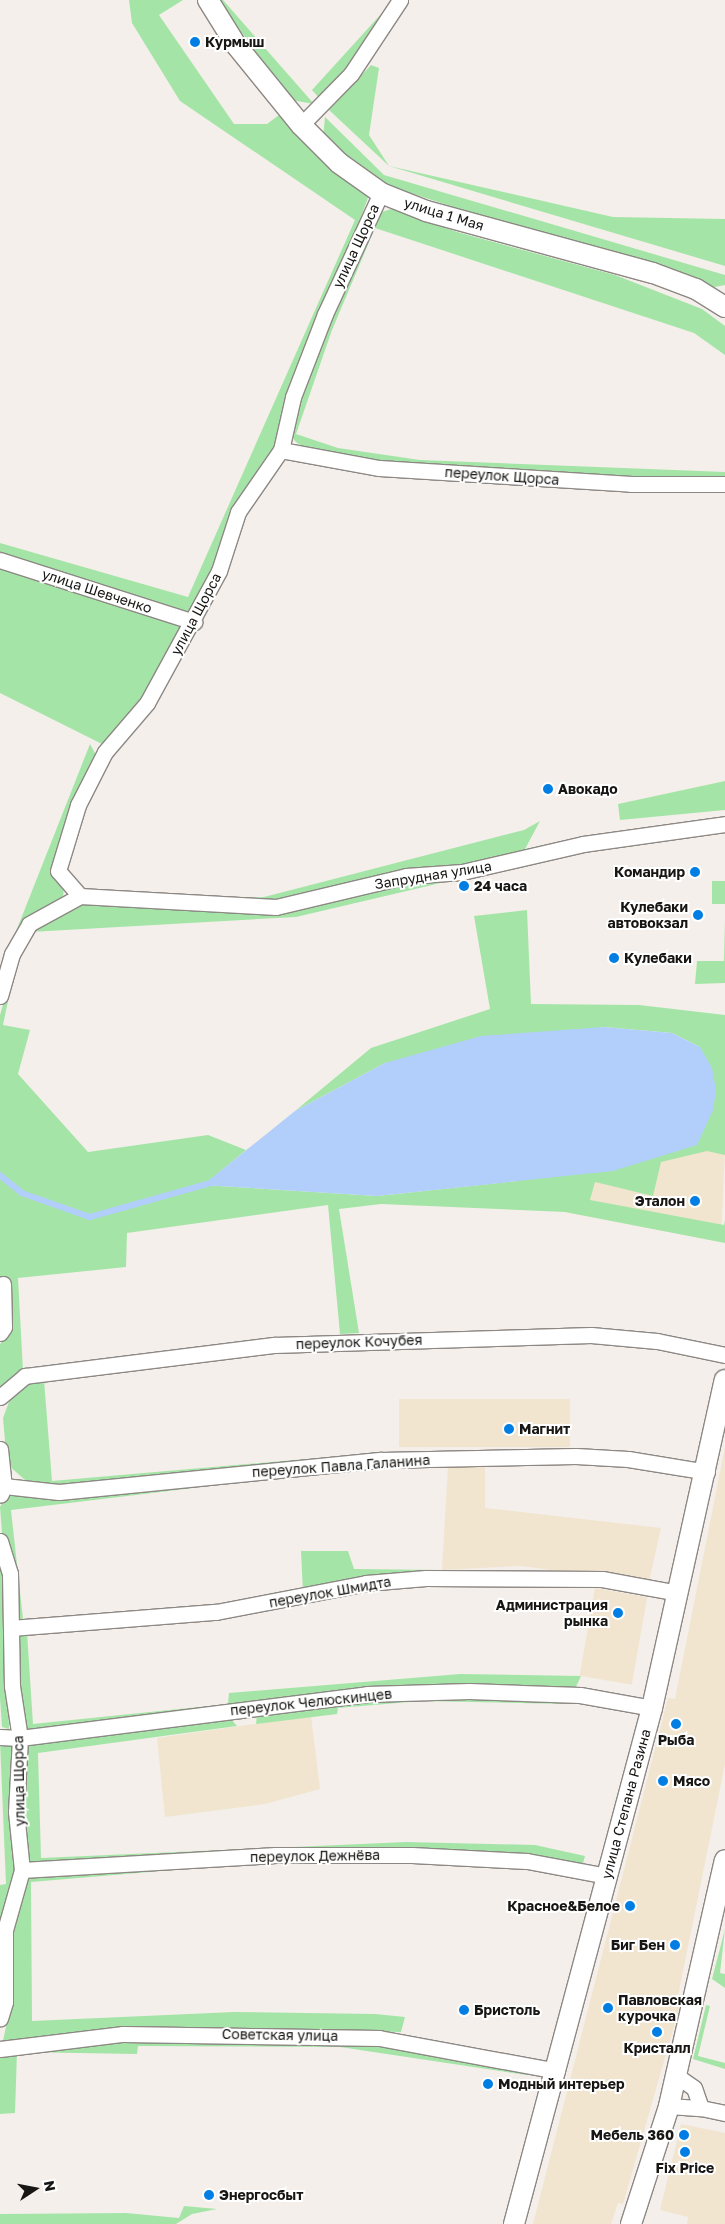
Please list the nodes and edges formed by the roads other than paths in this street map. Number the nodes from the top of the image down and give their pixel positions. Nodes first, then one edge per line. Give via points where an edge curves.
1 (208, 0) edge
2 (400, 0) edge
3 (301, 125) junction
4 (381, 193) junction
5 (725, 307) edge
6 (281, 450) junction
7 (725, 484) edge
8 (0, 560) edge
9 (194, 622) junction
10 (725, 824) edge
11 (80, 896) junction
12 (0, 996) edge
13 (4, 1284) dead end
14 (0, 1333) edge
15 (725, 1355) edge
16 (725, 1380) edge
17 (0, 1397) edge
18 (0, 1449) edge
19 (707, 1472) junction
20 (2, 1491) edge
21 (0, 1541) edge
22 (678, 1593) junction
23 (11, 1628) junction
24 (652, 1708) junction
25 (0, 1737) edge
26 (20, 1738) junction
27 (725, 1860) edge
28 (22, 1870) junction
29 (607, 1876) junction
30 (0, 2018) edge
31 (0, 2049) edge
32 (557, 2071) junction
33 (676, 2076) junction
34 (669, 2106) junction
35 (701, 2108) junction
36 (725, 2113) edge
37 (514, 2224) edge
38 (631, 2224) edge

1 - 3 main road, улица 1 Мая via 236,45
2 - 3 street via 351,74
3 - 4 main road, улица 1 Мая via 339,163
4 - 5 main road, улица 1 Мая via 426,211 653,274 696,289
4 - 6 street, улица Щорса via 324,314 293,396
6 - 7 street, переулок Щорса via 380,468 630,484
6 - 9 street, улица Щорса via 238,512 219,571
8 - 9 street, улица Шевченко
9 - 11 street, улица Щорса via 147,703 104,752 78,805 58,871
10 - 11 street, Запрудная улица via 583,844 462,872 406,876 276,907
11 - 12 street via 29,924 12,954
13 - 14 street via 4,1327
15 - 17 street, переулок Кочубея via 657,1341 591,1335 274,1344 25,1376
16 - 19 main road, улица Степана Разина
18 - 20 street
19 - 20 street, переулок Павла Галанина via 628,1459 566,1456 381,1460 59,1492
19 - 22 main road, улица Степана Разина
21 - 23 street, улица Щорса via 10,1573
22 - 23 street, переулок Шмидта via 602,1579 426,1578 366,1583 216,1612
22 - 24 main road, улица Степана Разина
23 - 26 street, улица Щорса via 12,1686
24 - 26 street, переулок Челюскинцев via 580,1695 469,1691 367,1694
24 - 29 main road, улица Степана Разина
25 - 26 street, переулок Челюскинцев
26 - 28 street, улица Щорса via 16,1812
27 - 33 main road
28 - 29 street, переулок Дежнёва via 276,1855 412,1855 527,1861
28 - 30 street, улица Щорса via 5,1930 6,2002
29 - 32 main road, улица Степана Разина
31 - 32 street, Советская улица via 123,2034 379,2038
32 - 37 main road, улица Степана Разина
33 - 34 main road
33 - 35 street via 694,2088
34 - 35 street
34 - 38 main road
35 - 36 street

